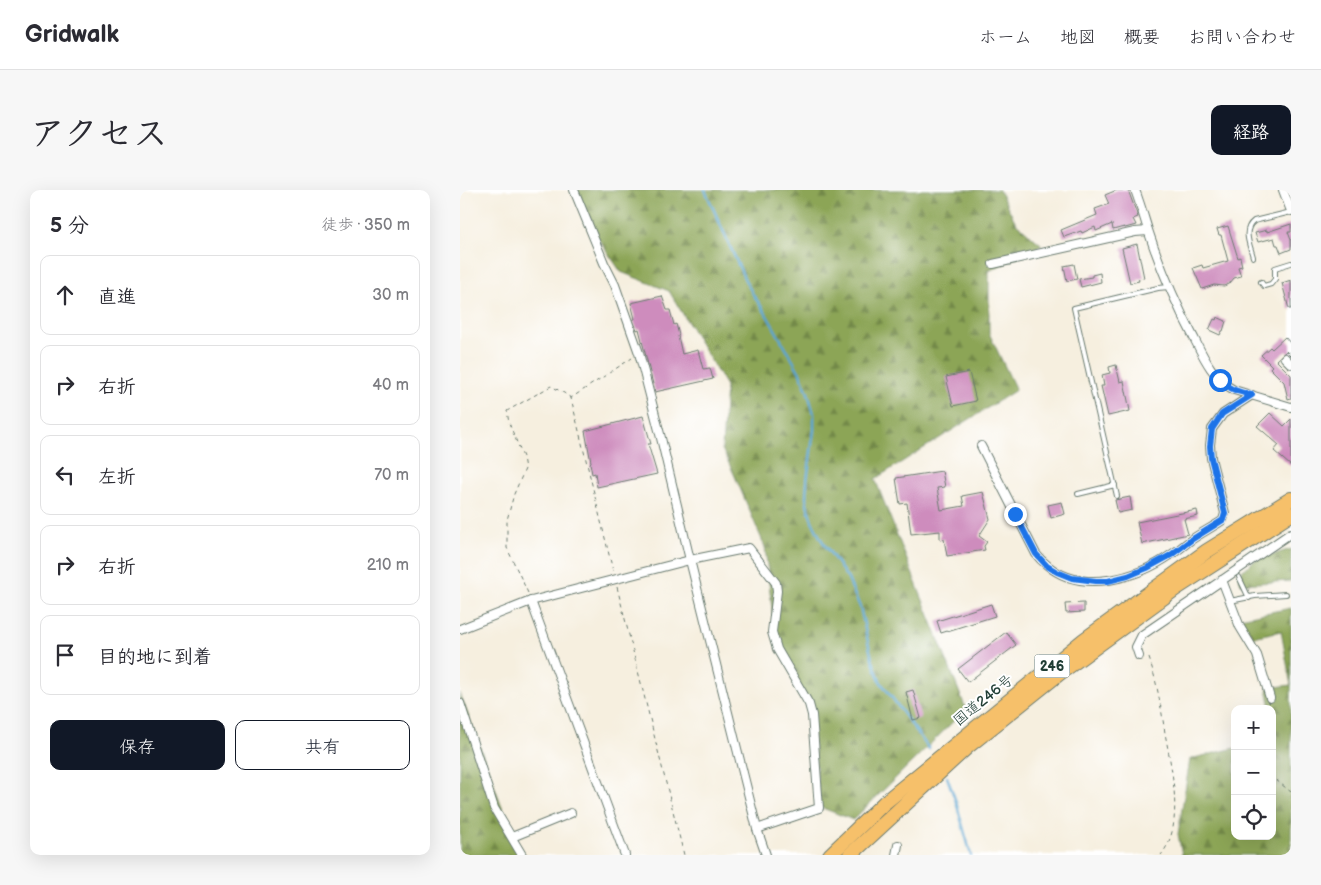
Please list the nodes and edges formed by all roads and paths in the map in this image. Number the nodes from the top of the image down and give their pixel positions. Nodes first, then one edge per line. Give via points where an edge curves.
1 (574, 190) edge
2 (1135, 190) edge
3 (1282, 190) edge
4 (1291, 212) edge
5 (1148, 231) junction
6 (1253, 257) dead end
7 (1291, 262) edge
8 (994, 264) dead end
9 (1261, 282) dead end
10 (1169, 287) junction
11 (639, 353) junction
12 (1285, 358) dead end
13 (1291, 364) edge
14 (1252, 395) junction
15 (571, 398) junction
16 (1291, 407) edge
17 (981, 446) dead end
18 (1115, 485) junction
19 (1078, 494) dead end
20 (1117, 496) dead end
21 (1291, 499) edge
22 (1291, 514) edge
23 (1291, 533) edge
24 (690, 560) junction
25 (1239, 578) dead end
26 (615, 579) junction
27 (1222, 580) junction
28 (1286, 594) dead end
29 (1249, 598) junction
30 (531, 601) junction
31 (1230, 601) junction
32 (460, 629) edge
33 (1139, 656) dead end
34 (1149, 658) dead end
35 (1270, 698) dead end
36 (460, 703) edge
37 (1276, 780) dead end
38 (1291, 792) edge
39 (571, 813) dead end
40 (758, 829) junction
41 (512, 838) junction
42 (898, 845) dead end
43 (522, 855) edge
44 (625, 855) edge
45 (684, 855) edge
46 (766, 855) edge
47 (830, 855) edge
48 (850, 855) edge
49 (896, 855) edge
50 (1161, 855) edge

1 - 11 street via 615,285
2 - 5 street
3 - 4 street
4 - 6 lane via 1251,223 1247,237
5 - 8 street
5 - 10 street
7 - 9 lane via 1276,268 1274,279 1268,286
10 - 14 street via 1214,373 1227,386
10 - 18 lane via 1074,308
11 - 15 path
11 - 24 street
12 - 13 street
14 - 16 street
14 - 17 street via 1222,414 1212,429 1211,458 1225,513 1223,520 1147,568 1108,581 1072,578 1047,566 1036,554
15 - 26 path
15 - 30 path via 552,386 507,411 525,469 507,520 507,548
18 - 19 lane
18 - 20 lane
21 - 47 highway, 国道246号 / 246 via 1208,551 1084,640 884,802
22 - 48 highway, 国道246号 / 246 via 1175,589 1061,672 967,746
23 - 27 street
24 - 26 street
24 - 40 street
24 - 40 street via 749,548 776,583 772,632 777,649 809,704 812,715 818,808
25 - 29 lane
26 - 30 street
26 - 45 path
27 - 31 street
27 - 33 street via 1142,635 1136,647
28 - 29 lane
29 - 31 lane
30 - 32 street
30 - 44 street
31 - 35 street via 1240,628 1257,656
34 - 50 path via 1156,678 1173,779 1174,819 1171,836
36 - 41 street via 494,808
37 - 38 path
39 - 41 street
40 - 46 street
41 - 43 street
42 - 49 street

